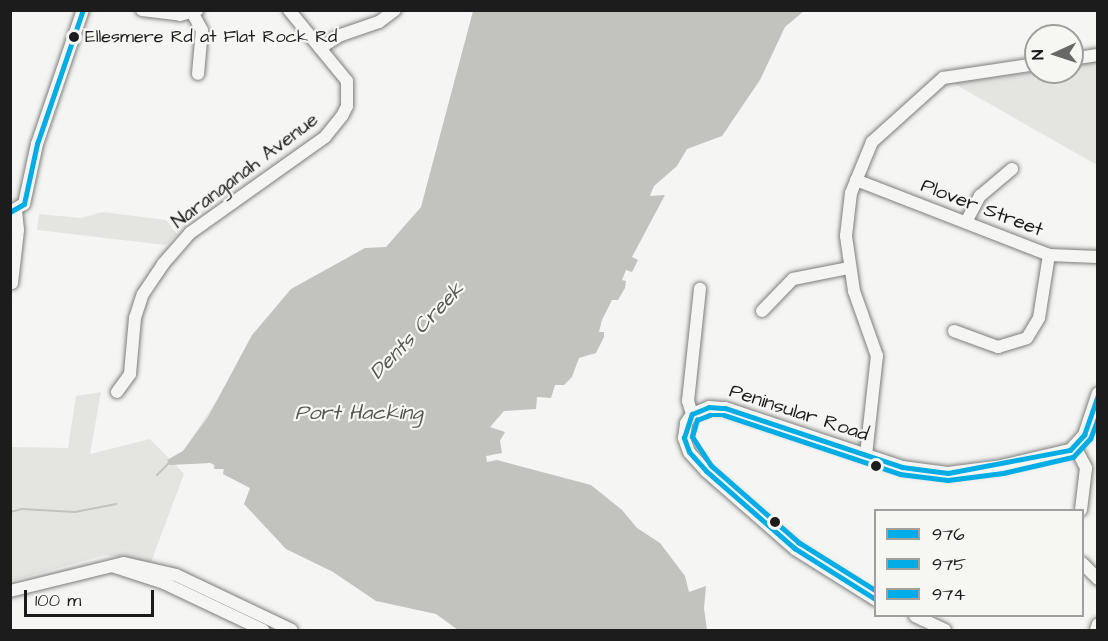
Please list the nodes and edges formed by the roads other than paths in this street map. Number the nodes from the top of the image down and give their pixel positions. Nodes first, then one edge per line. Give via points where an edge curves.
1 (83, 10) edge
2 (142, 10) edge
3 (289, 10) edge
4 (395, 10) edge
5 (195, 12) edge
6 (320, 48) junction
7 (1024, 66) edge
8 (198, 74) dead end
9 (1012, 169) dead end
10 (856, 180) junction
11 (13, 212) edge
12 (966, 222) junction
13 (1049, 255) junction
14 (1098, 257) edge
15 (848, 268) junction
16 (12, 284) edge
17 (700, 289) dead end
18 (762, 311) dead end
19 (954, 331) dead end
20 (117, 392) dead end
21 (1098, 393) edge
22 (692, 414) junction
23 (1075, 447) junction
24 (866, 455) junction
25 (1092, 469) edge
26 (1081, 509) edge
27 (1084, 564) edge
28 (112, 566) junction
29 (1098, 579) edge
30 (10, 591) edge
31 (874, 599) edge
32 (919, 617) edge
33 (1098, 624) edge
34 (263, 630) edge
35 (292, 630) edge
36 (945, 630) edge
37 (1096, 630) edge

1 - 11 street via 35,150 25,199
2 - 5 street
3 - 6 street, Naranganah Avenue
4 - 6 street via 380,22 341,35
5 - 8 street via 202,30
6 - 20 street, Naranganah Avenue via 346,81 347,106 342,116 325,136 190,233 163,264 143,294 135,318 130,374
7 - 10 street via 938,81 872,142
9 - 12 street via 977,199
10 - 12 street, Plover Street
10 - 15 street via 848,207
11 - 16 street via 18,230
12 - 13 street, Plover Street
13 - 14 street, Plover Street
13 - 19 street via 1039,318 1026,338 998,347
15 - 18 street via 793,279
15 - 24 street via 877,356
17 - 22 street via 688,400
21 - 23 street via 1084,435
22 - 24 street, Peninsular Road via 710,407 724,408
22 - 31 street via 684,438 689,452 706,471 803,555
23 - 24 street, Peninsular Road via 1040,459 948,473 918,471
23 - 25 street
25 - 26 street
27 - 29 street
28 - 30 street
28 - 34 street via 164,584
28 - 35 street via 124,563 176,575
32 - 36 street
33 - 37 street

